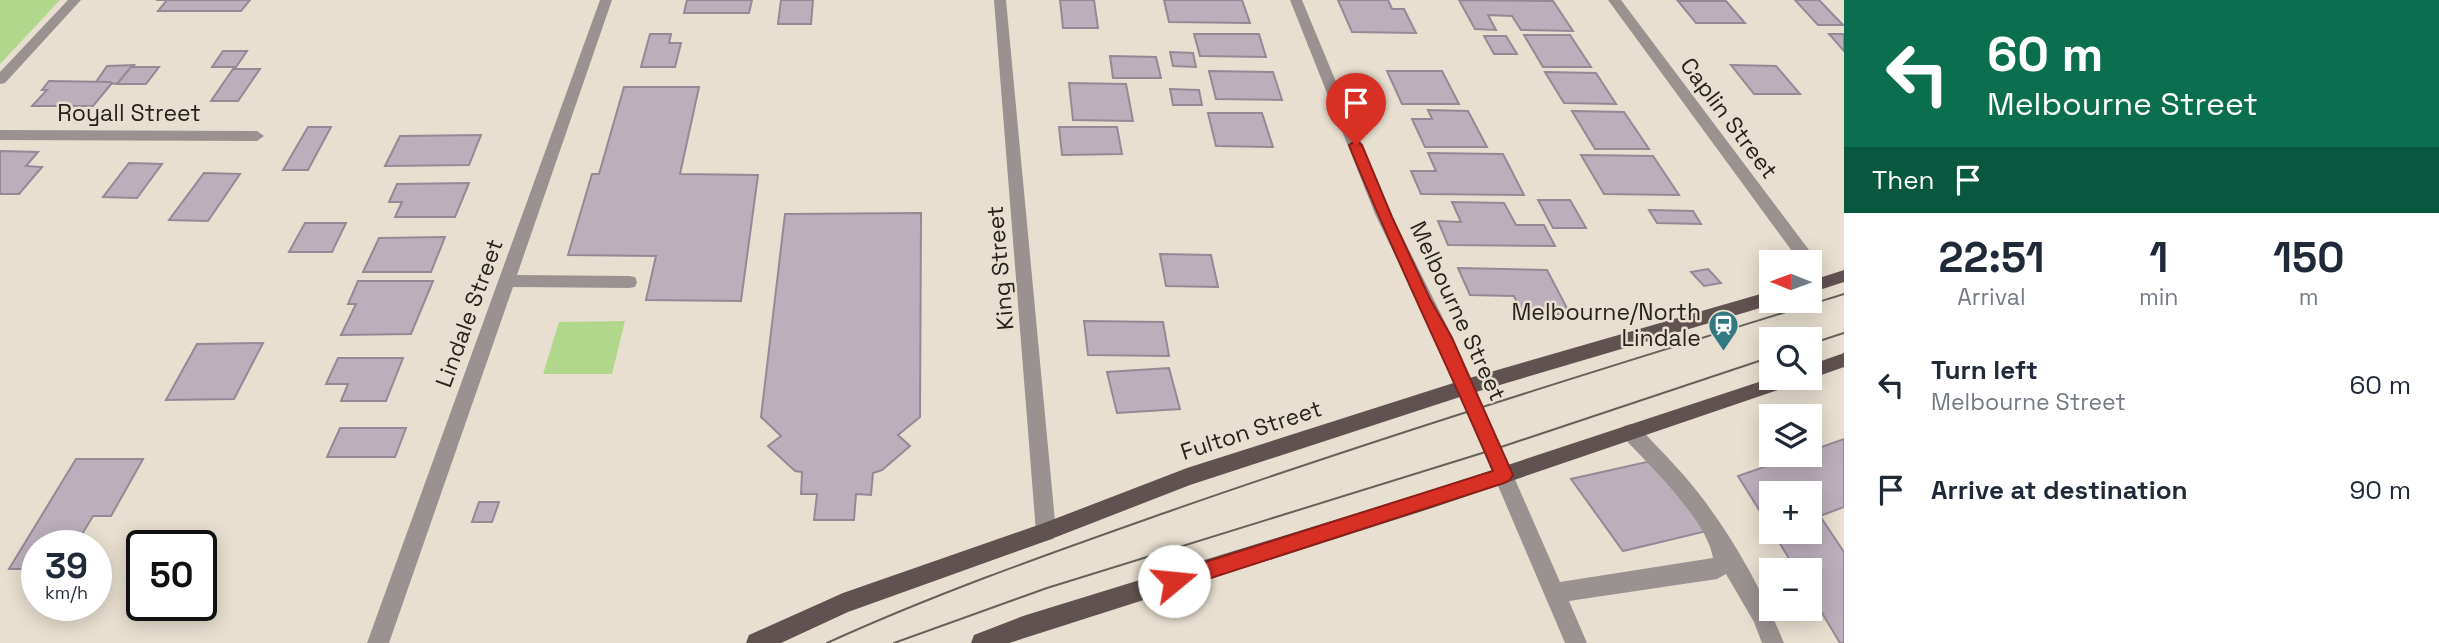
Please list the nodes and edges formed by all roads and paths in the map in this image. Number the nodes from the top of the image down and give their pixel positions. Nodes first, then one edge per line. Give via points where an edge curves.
1 (75, 0) edge
2 (606, 0) edge
3 (1000, 0) edge
4 (1296, 0) edge
5 (1614, 0) edge
6 (0, 80) edge
7 (0, 135) edge
8 (257, 136) dead end
9 (1799, 250) edge
10 (1844, 276) edge
11 (506, 281) junction
12 (629, 282) dead end
13 (1822, 282) edge
14 (1759, 302) edge
15 (1844, 360) edge
16 (1822, 368) edge
17 (1466, 387) junction
18 (1759, 389) edge
19 (1630, 432) junction
20 (1504, 475) junction
21 (1046, 532) junction
22 (1721, 544) junction
23 (1554, 593) junction
24 (378, 643) edge
25 (758, 643) edge
26 (982, 643) edge
27 (1576, 643) edge
28 (1773, 643) edge

1 - 6 street
2 - 11 street, Lindale Street
3 - 21 street, King Street
4 - 17 street, Melbourne Street via 1385,217
5 - 9 street, Caplin Street
7 - 8 street, Royall Street
10 - 13 main road
11 - 12 street
11 - 24 street, Lindale Street
14 - 17 main road, Fulton Street
15 - 16 main road
17 - 20 street, Melbourne Street
17 - 21 main road, Fulton Street via 1187,477
18 - 19 main road
19 - 20 main road
19 - 22 street via 1688,495
20 - 23 street, Melbourne Street
20 - 26 main road
21 - 25 main road, Fulton Street via 843,603
22 - 23 street via 1724,561 1717,569
22 - 28 street
23 - 27 street, Melbourne Street

